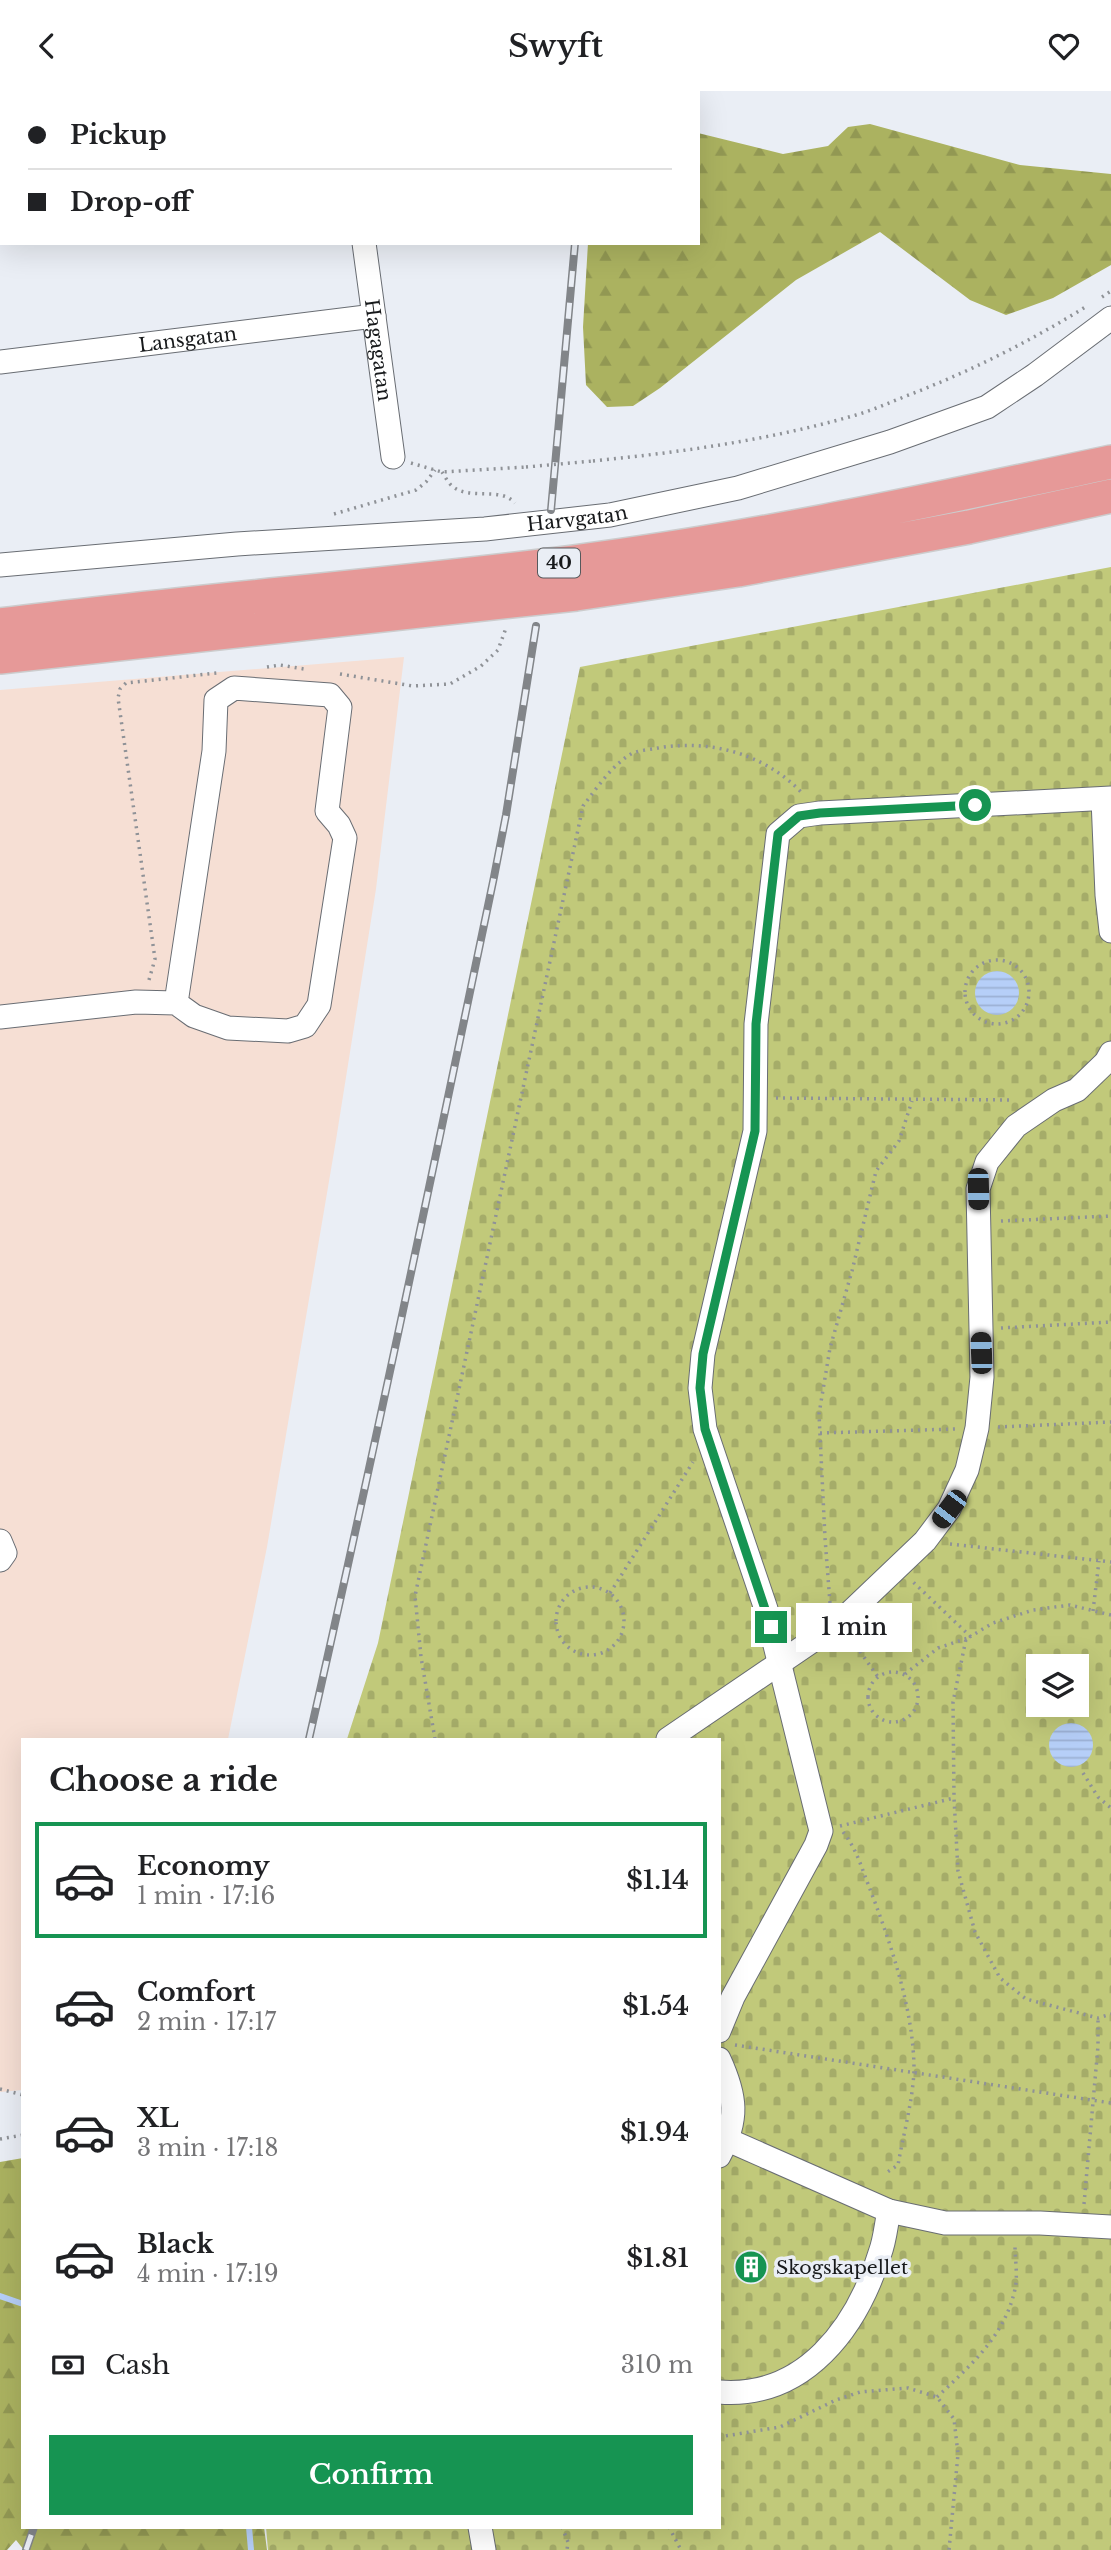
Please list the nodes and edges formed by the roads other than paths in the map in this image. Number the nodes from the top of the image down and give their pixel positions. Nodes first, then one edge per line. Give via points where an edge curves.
1 (364, 245) edge
2 (1106, 308) edge
3 (374, 316) junction
4 (0, 362) edge
5 (393, 457) road end
6 (1111, 462) edge
7 (1111, 496) edge
8 (0, 565) edge
9 (0, 625) edge
10 (0, 657) edge
11 (1107, 799) edge
12 (1111, 931) edge
13 (176, 1003) junction
14 (0, 1017) edge
15 (1111, 1053) edge
16 (0, 1541) edge
17 (0, 1560) edge
18 (780, 1665) junction
19 (669, 1738) edge
20 (724, 2045) edge
21 (724, 2148) edge
22 (889, 2211) junction
23 (1111, 2227) edge
24 (721, 2392) edge
25 (480, 2529) edge
26 (484, 2550) edge

1 - 3 street, Hagagatan
2 - 8 street, Harvgatan via 1035,375 987,407 738,488 610,515 485,529
3 - 4 street, Lansgatan
3 - 5 street, Hagagatan
6 - 9 highway, 40 via 845,519 601,558
7 - 10 highway, 40 via 737,570 589,592
11 - 12 street
11 - 18 street via 820,813 799,816 778,834 756,1024 755,1131 703,1354 700,1388 708,1438 766,1609
13 - 13 street via 194,1016 228,1028 288,1031 305,1026 319,1005 345,838 327,811 340,707 330,695 234,688 216,700 214,751
13 - 14 street via 136,1002
15 - 18 street via 1077,1090 1016,1126 987,1162 978,1189 982,1377 977,1428 967,1470 949,1509 925,1541 840,1622
16 - 17 street via 5,1553
18 - 19 street
18 - 20 street via 830,1828 816,1845 733,1997
20 - 21 street via 733,2116
21 - 22 street
22 - 23 street via 945,2223
22 - 24 street via 881,2252 865,2292 844,2331 818,2360 783,2383 740,2394
25 - 26 street

